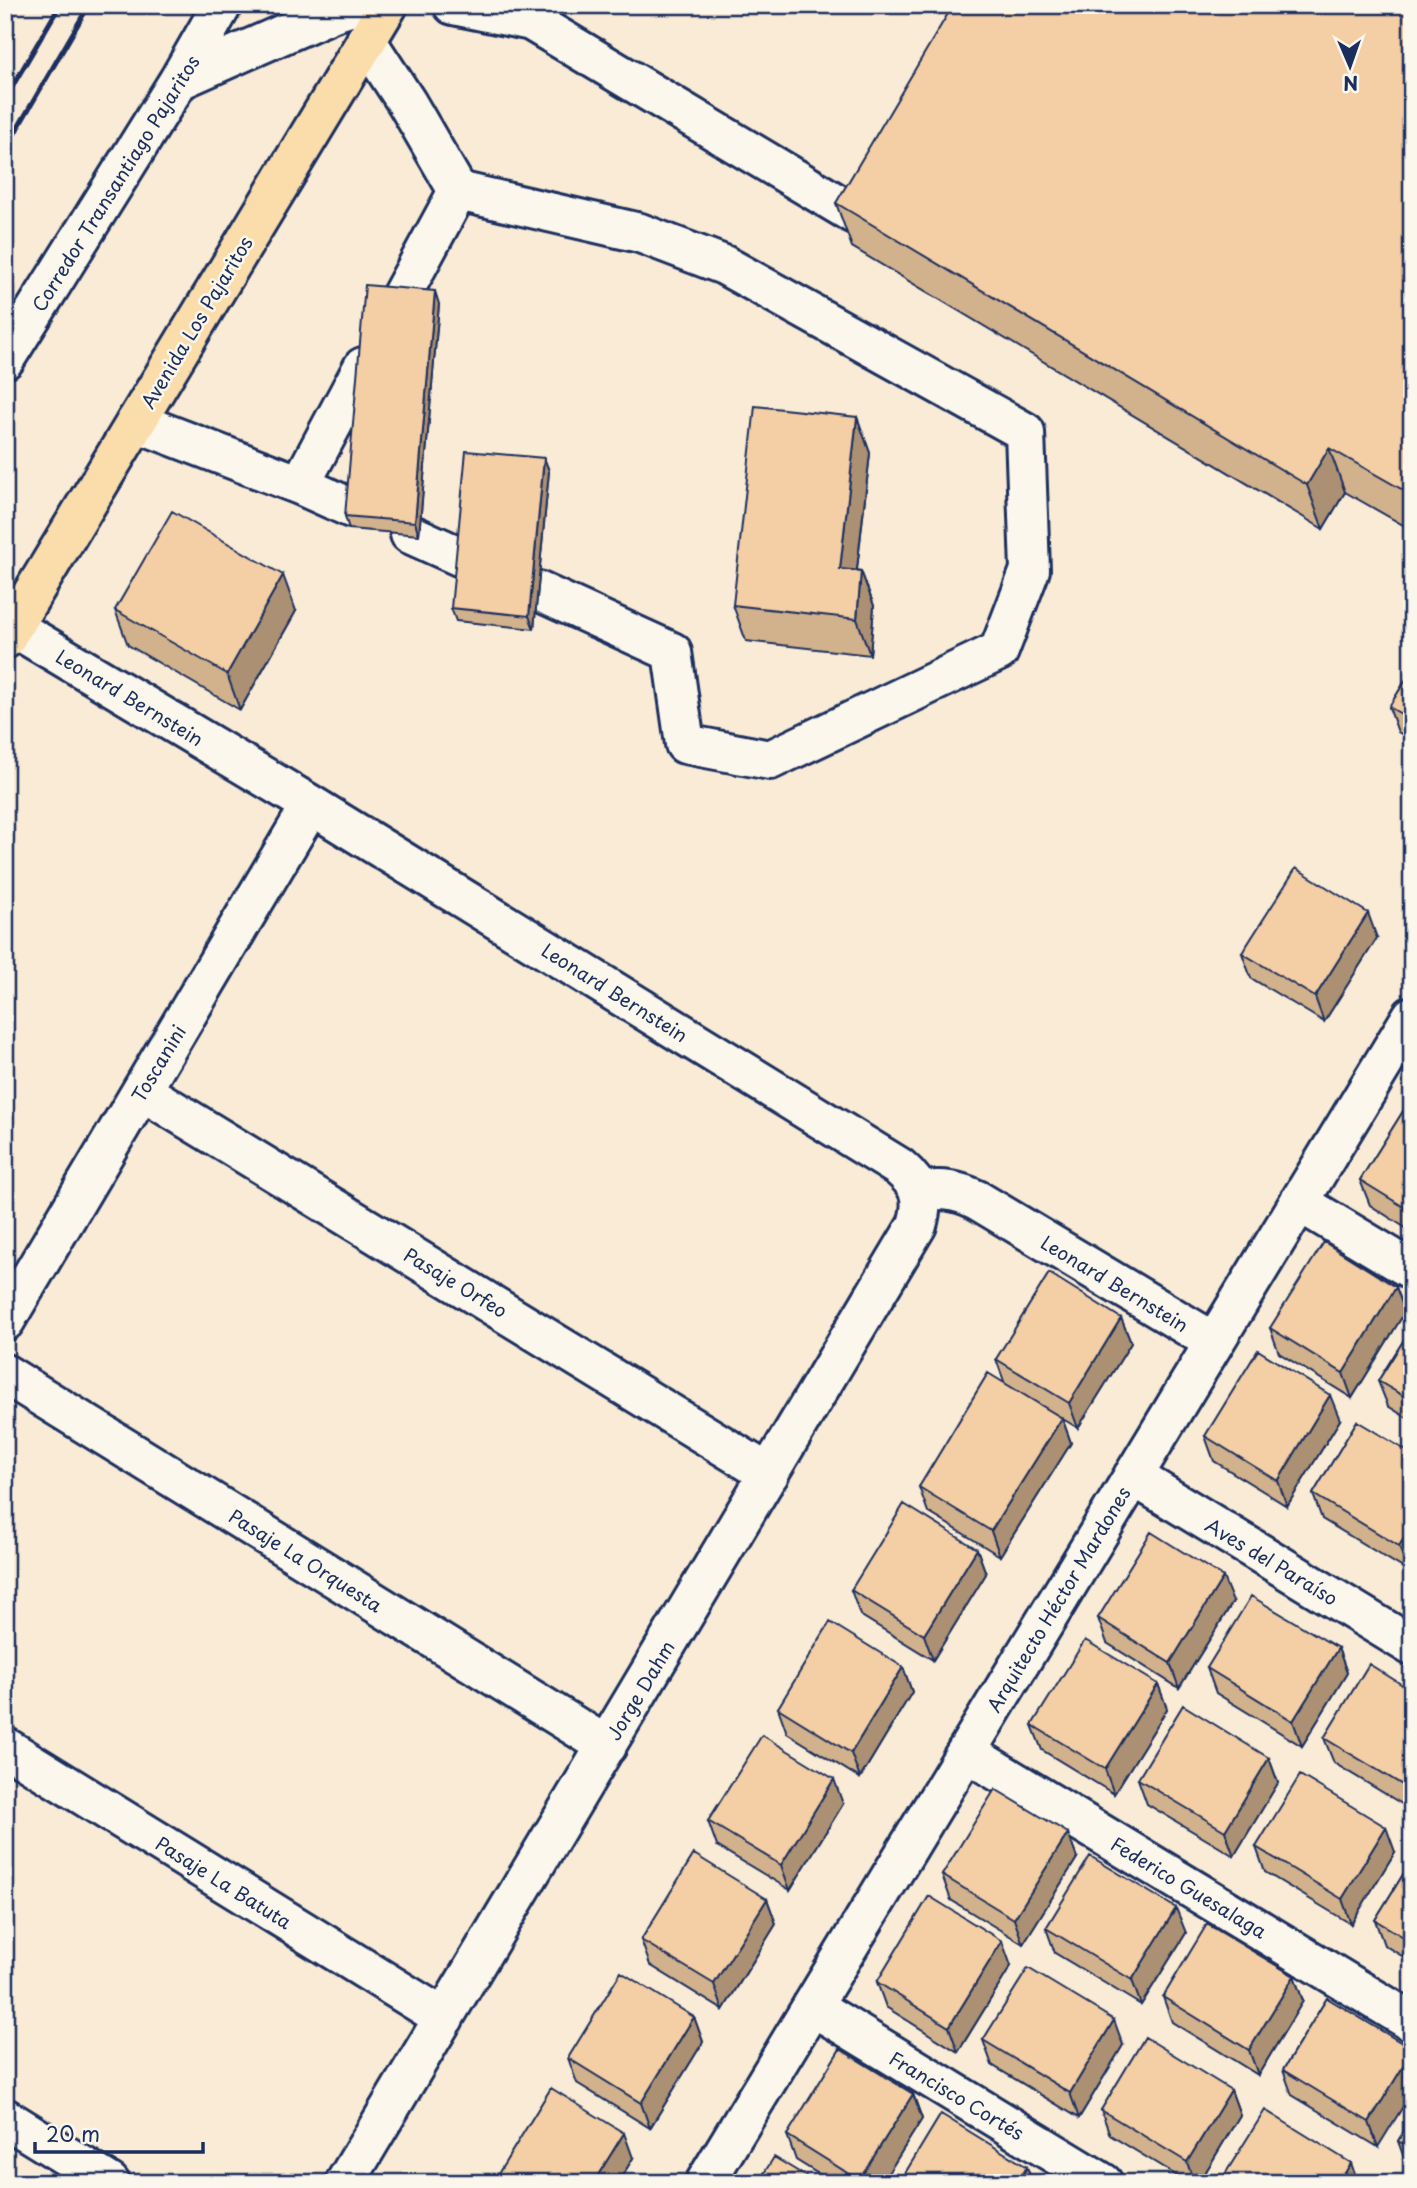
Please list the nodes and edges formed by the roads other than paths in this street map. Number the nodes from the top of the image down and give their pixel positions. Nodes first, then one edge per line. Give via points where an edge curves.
1 (222, 5) edge
2 (388, 5) edge
3 (453, 5) edge
4 (361, 23) edge
5 (179, 80) junction
6 (888, 160) edge
7 (458, 191) junction
8 (399, 300) edge
9 (5, 359) edge
10 (363, 367) edge
11 (136, 422) junction
12 (300, 485) junction
13 (351, 508) edge
14 (410, 534) edge
15 (461, 557) edge
16 (538, 591) dead end
17 (9, 633) edge
18 (312, 805) junction
19 (1412, 1016) edge
20 (142, 1091) junction
21 (920, 1192) junction
22 (1299, 1202) junction
23 (1412, 1270) edge
24 (5, 1321) edge
25 (1214, 1342) junction
26 (5, 1374) edge
27 (769, 1474) junction
28 (1133, 1476) junction
29 (1412, 1646) edge
30 (5, 1746) edge
31 (607, 1746) junction
32 (966, 1752) junction
33 (812, 2006) junction
34 (444, 2018) junction
35 (1412, 2022) edge
36 (5, 2118) edge
37 (110, 2183) edge
38 (345, 2183) edge
39 (705, 2183) edge
40 (1103, 2183) edge

1 - 5 street, Corredor Transantiago Pajaritos
2 - 4 main road, Avenida Los Pajaritos
3 - 6 street via 531,21 854,214
4 - 5 street via 331,13
4 - 7 street
4 - 11 main road, Avenida Los Pajaritos
5 - 9 street, Corredor Transantiago Pajaritos
7 - 8 street
7 - 16 street via 640,233 724,265 1025,432 1030,570 999,652 770,760 685,744 672,652
10 - 12 street
11 - 12 street
11 - 17 main road, Avenida Los Pajaritos
12 - 13 street
14 - 15 street
17 - 18 street, Leonard Bernstein
18 - 20 street, Toscanini
18 - 21 street, Leonard Bernstein via 898,1167
19 - 22 street, Arquitecto Héctor Mardones
20 - 24 street, Toscanini
20 - 27 street, Pasaje Orfeo
21 - 25 street, Leonard Bernstein via 951,1190 977,1200
21 - 27 street, Jorge Dahm via 922,1209 917,1225
22 - 23 street
22 - 25 street, Arquitecto Héctor Mardones
25 - 28 street, Arquitecto Héctor Mardones
26 - 31 street, Pasaje La Orquesta
27 - 31 street, Jorge Dahm
28 - 29 street, Aves del Paraíso
28 - 32 street, Arquitecto Héctor Mardones
30 - 34 street, Pasaje La Batuta
31 - 34 street, Jorge Dahm
32 - 33 street, Arquitecto Héctor Mardones
32 - 35 street, Federico Guesalaga
33 - 39 street, Arquitecto Héctor Mardones
33 - 40 street, Francisco Cortés
34 - 38 street, Jorge Dahm
36 - 37 street

